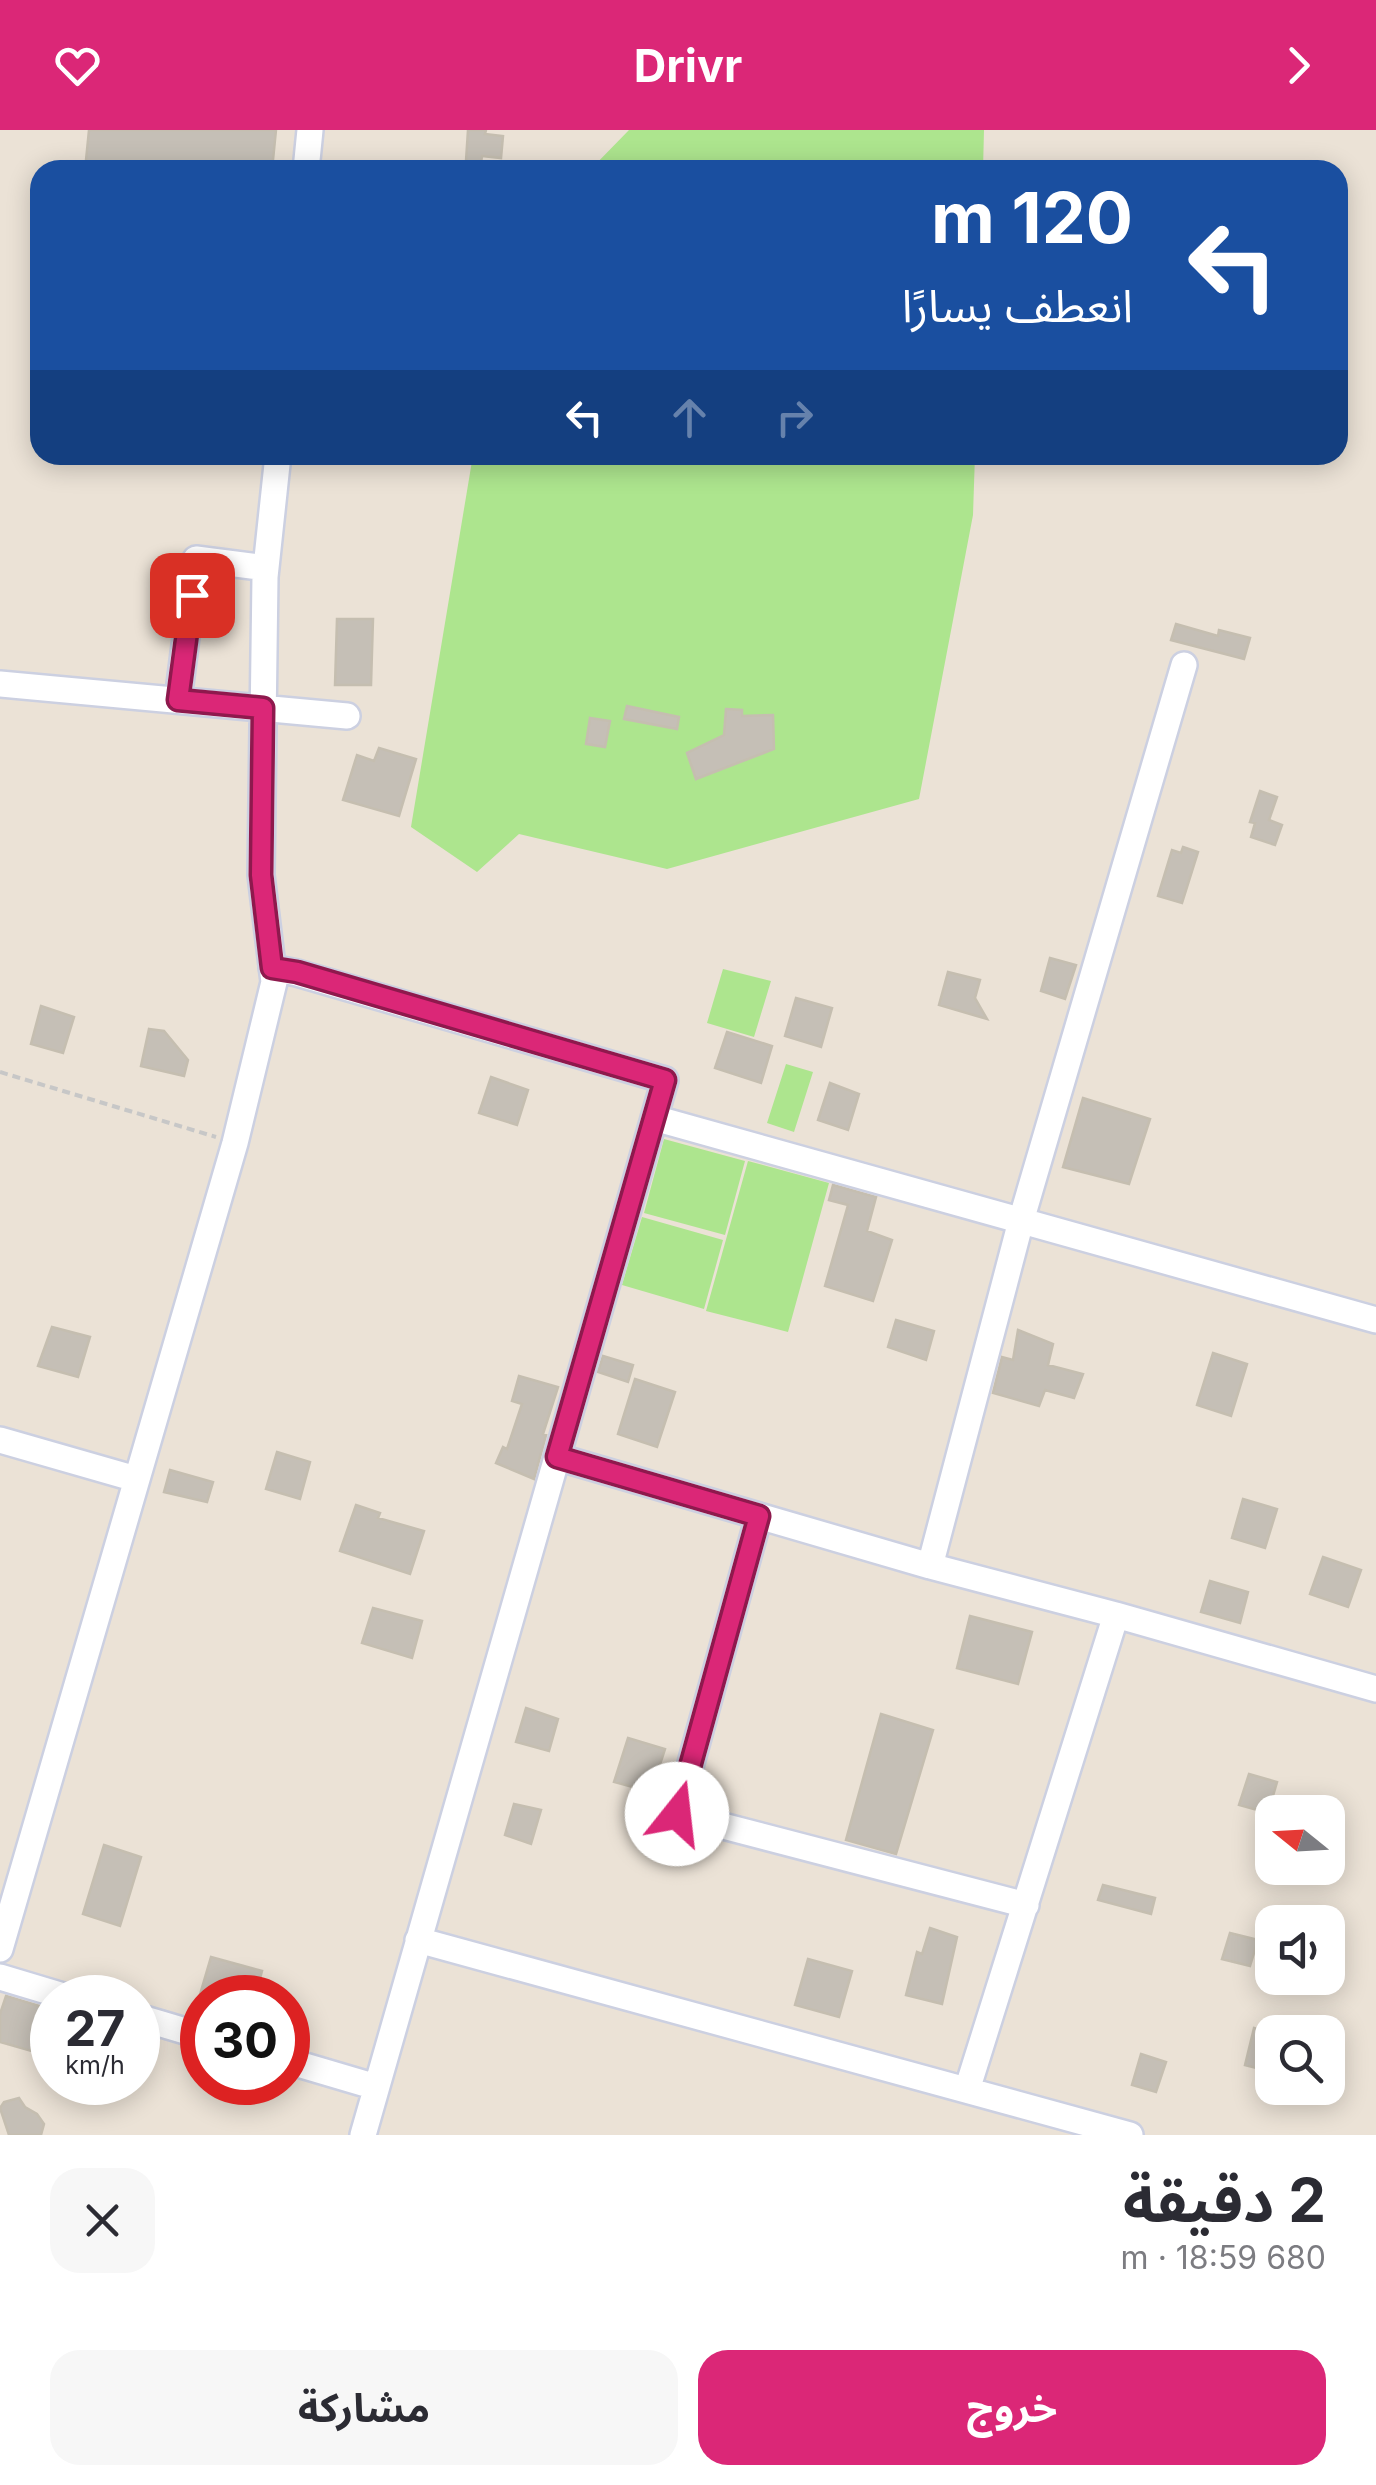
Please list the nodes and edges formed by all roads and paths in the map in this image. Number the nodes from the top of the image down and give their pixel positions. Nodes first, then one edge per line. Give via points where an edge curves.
1 (310, 130) edge
2 (307, 160) edge
3 (277, 465) edge
4 (266, 568) junction
5 (1184, 665) dead end
6 (0, 684) edge
7 (178, 700) junction
8 (263, 708) junction
9 (347, 716) dead end
10 (272, 968) junction
11 (0, 1072) edge
12 (654, 1118) junction
13 (235, 1143) junction
14 (1022, 1221) junction
15 (1376, 1320) edge
16 (0, 1440) edge
17 (557, 1457) junction
18 (136, 1478) junction
19 (759, 1516) junction
20 (930, 1566) junction
21 (1116, 1615) junction
22 (1376, 1689) edge
23 (1026, 1905) junction
24 (418, 1940) junction
25 (0, 1949) edge
26 (0, 1977) edge
27 (30, 1986) edge
28 (310, 2068) edge
29 (376, 2087) junction
30 (967, 2090) junction
31 (363, 2135) edge
32 (1130, 2135) edge

1 - 2 street
3 - 4 street
4 - 7 street via 196,560
4 - 8 street
5 - 14 street
6 - 7 street
7 - 8 street
8 - 9 street
8 - 10 street via 261,875
10 - 12 street via 665,1080
10 - 13 street
11 - 13 path
12 - 14 street
12 - 17 street
13 - 18 street
14 - 15 street
14 - 20 street
16 - 18 street
17 - 19 street
17 - 24 street
18 - 25 street
19 - 20 street
19 - 23 street via 677,1814
20 - 21 street
21 - 22 street
21 - 23 street
23 - 30 street
24 - 29 street
24 - 30 street
26 - 27 street
28 - 29 street
29 - 31 street
30 - 32 street

